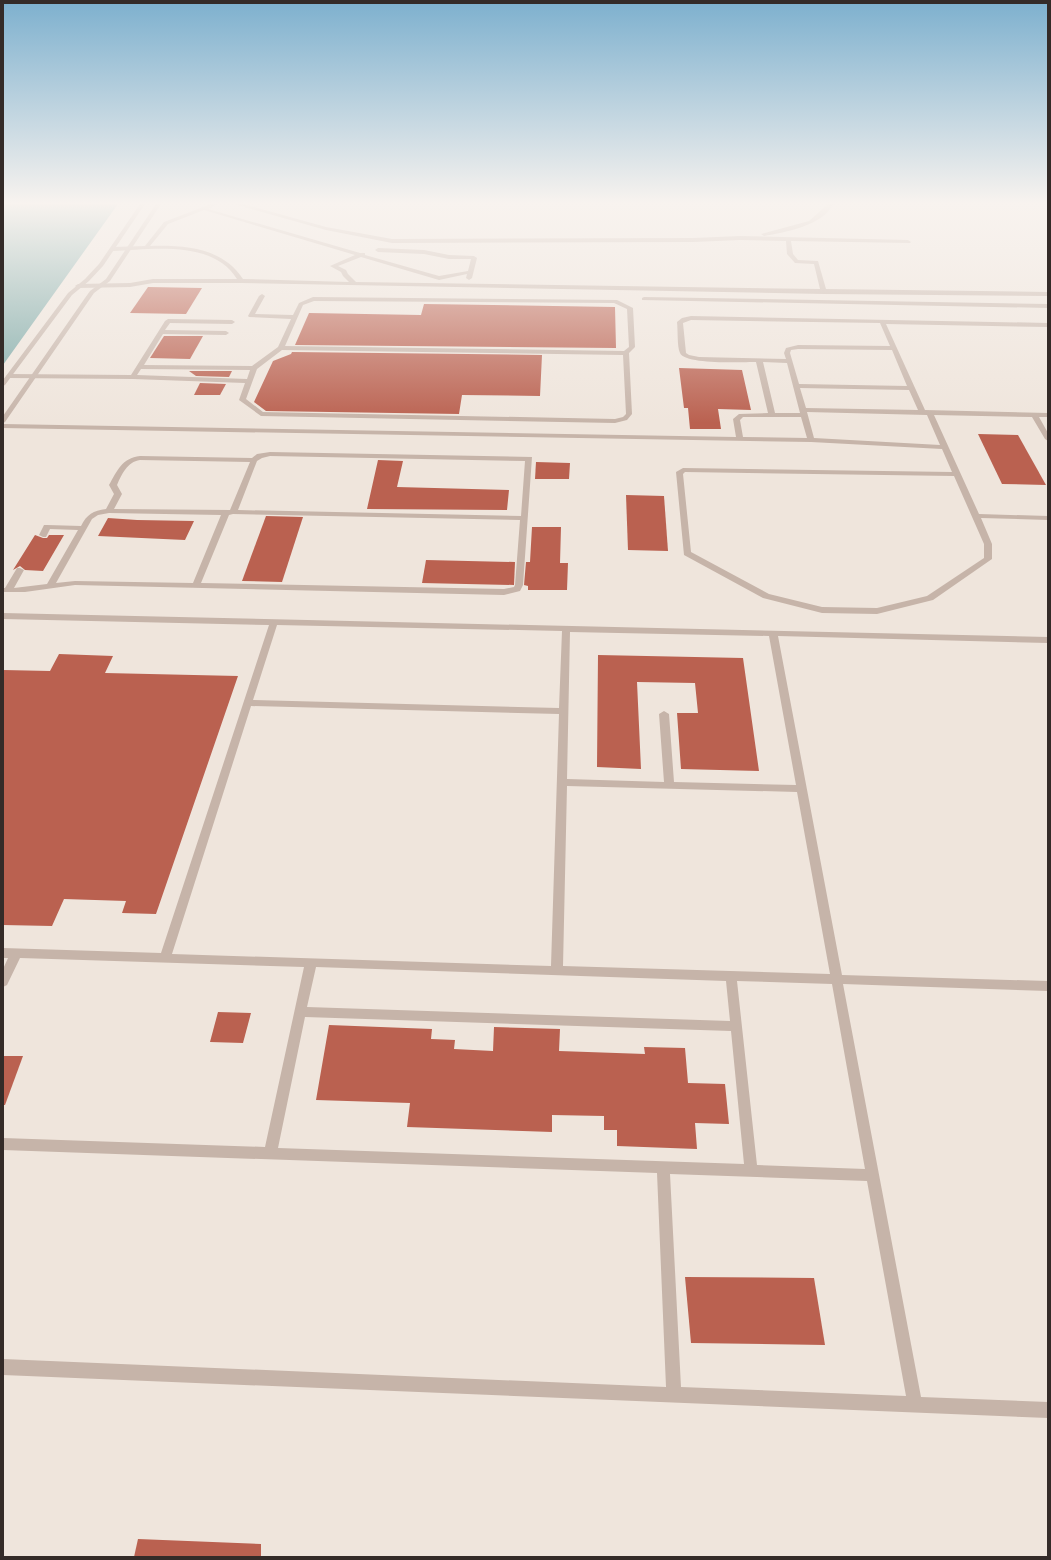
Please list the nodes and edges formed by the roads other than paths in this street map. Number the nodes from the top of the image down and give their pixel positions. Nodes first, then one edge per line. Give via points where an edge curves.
1 (90, 277) edge
2 (109, 277) edge
3 (238, 277) edge
4 (343, 277) edge
5 (347, 277) edge
6 (399, 277) dead end
7 (436, 277) edge
8 (446, 277) edge
9 (469, 277) edge
10 (820, 277) edge
11 (241, 281) junction
12 (330, 283) junction
13 (355, 284) junction
14 (396, 285) junction
15 (78, 286) junction
16 (102, 286) junction
17 (468, 286) junction
18 (824, 292) junction
19 (1048, 294) edge
20 (262, 296) dead end
21 (644, 299) dead end
22 (1048, 306) edge
23 (295, 317) junction
24 (232, 322) dead end
25 (883, 323) junction
26 (1048, 325) edge
27 (161, 332) junction
28 (226, 333) dead end
29 (281, 348) junction
30 (894, 348) junction
31 (626, 353) junction
32 (759, 360) junction
33 (789, 361) junction
34 (139, 367) junction
35 (254, 368) junction
36 (9, 376) junction
37 (35, 376) junction
38 (133, 377) junction
39 (250, 381) junction
40 (3, 384) edge
41 (796, 386) junction
42 (911, 388) junction
43 (803, 413) junction
44 (926, 413) junction
45 (772, 414) junction
46 (1034, 414) junction
47 (1048, 415) edge
48 (3, 421) edge
49 (3, 426) edge
50 (740, 438) junction
51 (1048, 439) edge
52 (811, 440) junction
53 (945, 447) junction
54 (254, 460) junction
55 (957, 474) junction
56 (109, 511) junction
57 (229, 512) junction
58 (976, 516) junction
59 (524, 518) junction
60 (1047, 520) edge
61 (84, 528) junction
62 (43, 535) dead end
63 (20, 570) dead end
64 (196, 585) junction
65 (50, 586) junction
66 (6, 590) edge
67 (3, 616) edge
68 (274, 622) junction
69 (566, 629) junction
70 (773, 634) junction
71 (1048, 640) edge
72 (248, 703) junction
73 (564, 711) junction
74 (664, 714) dead end
75 (562, 782) junction
76 (669, 785) junction
77 (802, 789) junction
78 (3, 953) edge
79 (16, 954) junction
80 (165, 958) junction
81 (311, 963) junction
82 (557, 971) junction
83 (731, 976) junction
84 (837, 980) junction
85 (3, 982) edge
86 (1048, 986) edge
87 (300, 1012) junction
88 (736, 1026) junction
89 (3, 1144) edge
90 (270, 1154) junction
91 (663, 1168) junction
92 (751, 1171) junction
93 (873, 1176) junction
94 (3, 1367) edge
95 (674, 1394) junction
96 (915, 1404) junction
97 (1048, 1410) edge

1 - 15 street
2 - 16 street
3 - 11 street
4 - 12 street
5 - 13 street
6 - 14 street
7 - 8 street
9 - 17 street
10 - 18 street
11 - 12 street
11 - 16 street via 153,281
12 - 13 street
13 - 14 street
14 - 17 street
15 - 16 street
15 - 36 street
16 - 37 street via 92,292
17 - 18 street
18 - 19 street
20 - 23 street via 251,316
21 - 22 street
23 - 29 street
23 - 31 street via 302,303 316,299 615,301 630,308 632,347
24 - 27 street via 168,321
25 - 26 street
25 - 30 street
25 - 32 street via 691,318 680,321 683,353 687,357
27 - 28 street
27 - 34 street
29 - 31 street
29 - 35 street
30 - 33 street via 795,347 787,351
30 - 42 street
31 - 39 street via 629,414 624,419 615,421 263,415 242,400
32 - 33 street
32 - 45 street
33 - 41 street
34 - 35 street
34 - 38 street
35 - 39 street
36 - 37 street
36 - 40 street
37 - 38 street
37 - 48 street
38 - 39 street
41 - 42 street
41 - 43 street
42 - 44 street
43 - 44 street
43 - 45 street
43 - 52 street
44 - 46 street
44 - 53 street
45 - 50 street via 747,414 738,417 736,419
46 - 47 street
46 - 51 street
49 - 50 street
50 - 52 street
52 - 53 street
53 - 55 street
54 - 56 street via 132,459 125,464 113,485 118,494
54 - 57 street
54 - 59 street via 270,454 529,459
55 - 58 street
55 - 58 street via 684,469 678,474 687,552 690,556 766,596 822,610 878,611 930,598 988,559 988,546
56 - 57 street
56 - 61 street via 92,515
57 - 59 street
57 - 64 street
58 - 60 street
59 - 64 street via 519,586 511,592
61 - 62 street via 47,527
61 - 65 street
63 - 66 street
64 - 65 street via 75,582
65 - 66 street
67 - 68 street
68 - 69 street
68 - 72 street
69 - 70 street
69 - 73 street
70 - 71 street
70 - 77 street
72 - 73 street
72 - 80 street
73 - 75 street
74 - 76 street
75 - 76 street
75 - 82 street
76 - 77 street
77 - 84 street
78 - 79 street
79 - 80 street
79 - 85 street
80 - 81 street
81 - 82 street
81 - 87 street
82 - 83 street
83 - 84 street
83 - 88 street
84 - 86 street
84 - 93 street
87 - 88 street
87 - 90 street
88 - 92 street
89 - 90 street
90 - 91 street
91 - 92 street
91 - 95 street
92 - 93 street
93 - 96 street
94 - 95 street
95 - 96 street
96 - 97 street

